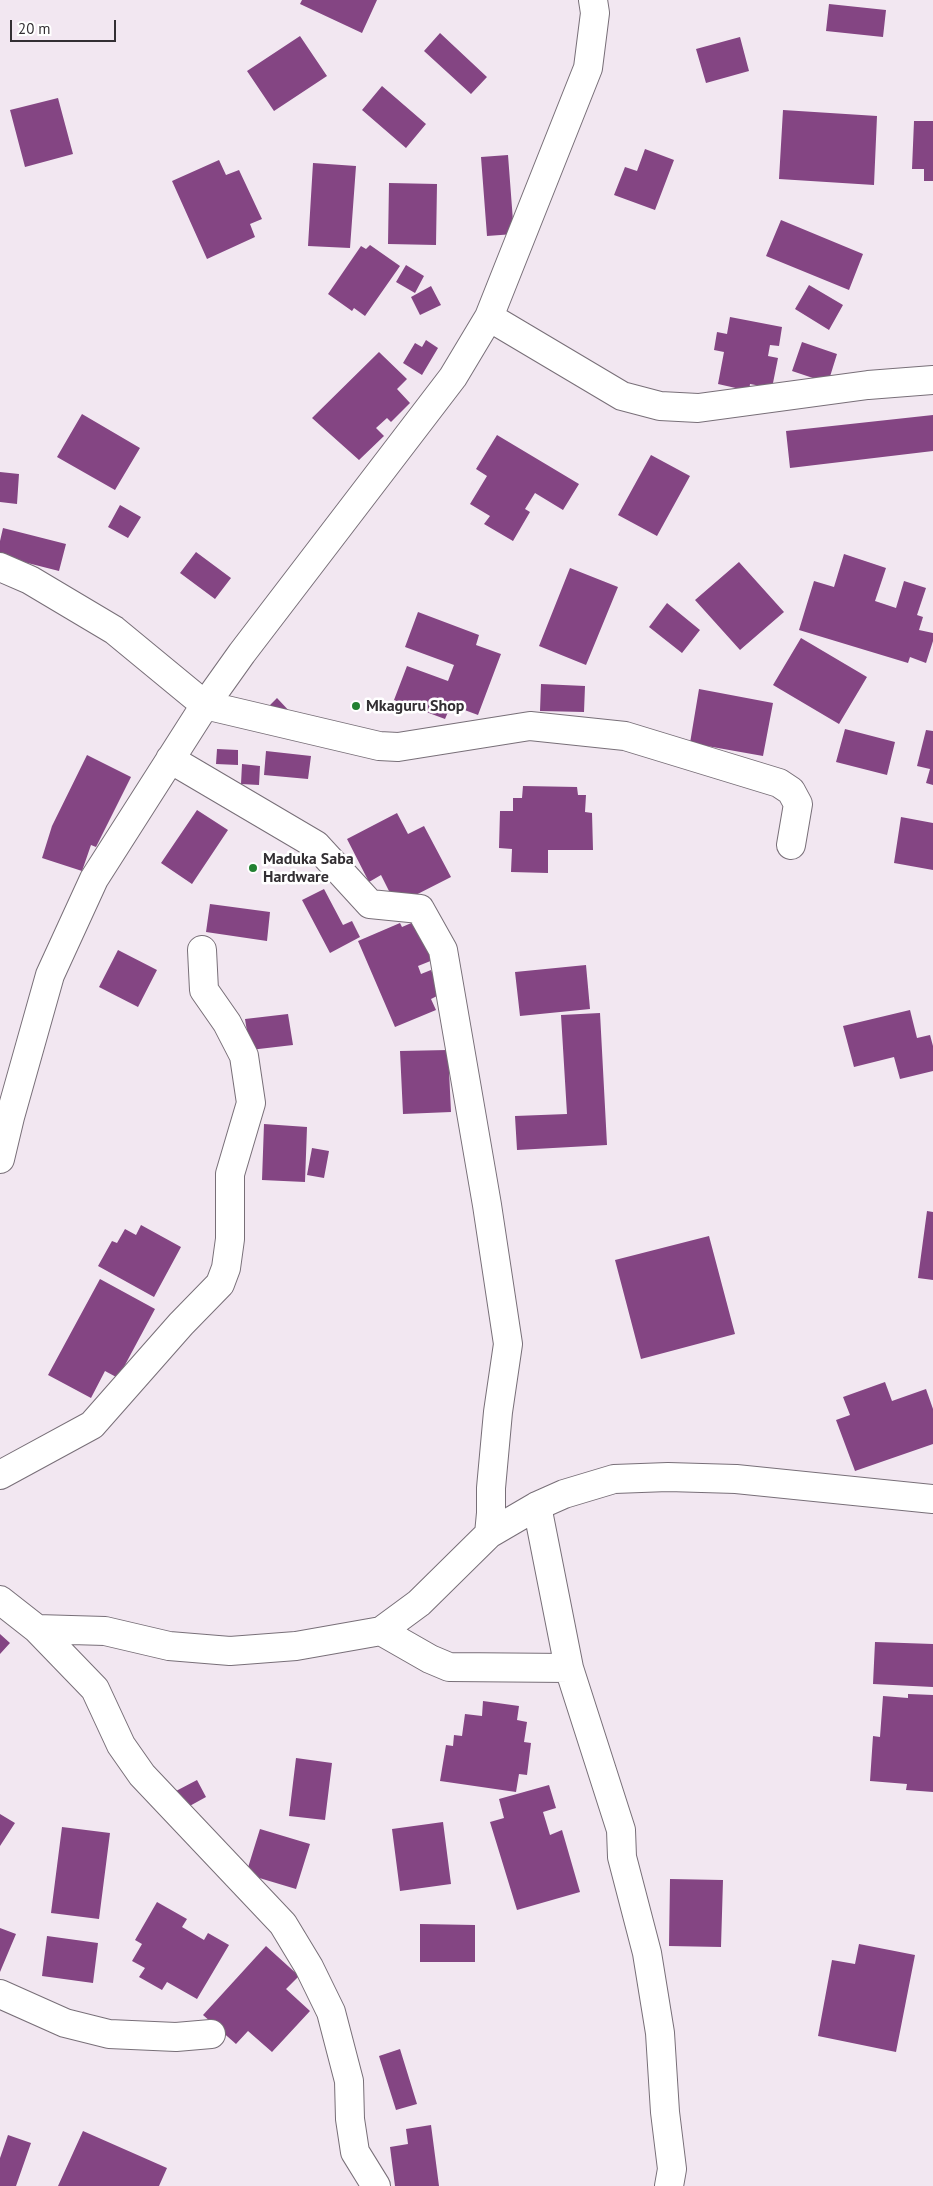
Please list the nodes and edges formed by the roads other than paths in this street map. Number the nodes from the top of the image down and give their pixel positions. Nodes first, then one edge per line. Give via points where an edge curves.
1 (593, 0) edge
2 (489, 317) junction
3 (933, 380) edge
4 (0, 567) edge
5 (205, 705) junction
6 (170, 760) junction
7 (791, 845) dead end
8 (202, 950) dead end
9 (0, 1159) edge
10 (0, 1475) edge
11 (933, 1498) edge
12 (537, 1506) junction
13 (489, 1534) junction
14 (0, 1600) edge
15 (36, 1629) junction
16 (381, 1631) junction
17 (569, 1668) junction
18 (0, 1994) edge
19 (211, 2034) dead end
20 (376, 2186) edge
21 (670, 2186) edge

1 - 2 street via 595,13 588,68
2 - 3 street via 622,396 660,406 698,408 868,385
2 - 5 street via 453,377
4 - 5 street via 30,580 114,630
5 - 6 street
5 - 7 street via 379,746 398,747 530,726 626,736 780,783 792,791 798,804
6 - 9 street via 94,879 50,975
6 - 13 street via 316,845 370,904 420,909 443,950 508,1344 497,1422
8 - 10 street via 204,990 227,1023 244,1056 251,1103 230,1174 230,1239 220,1284 92,1425
11 - 12 street via 736,1479 668,1477 614,1479
12 - 13 street
12 - 17 street
13 - 16 street via 419,1603
14 - 15 street
15 - 16 street via 105,1631 170,1646 230,1651 296,1646
15 - 20 street via 95,1689 121,1745 142,1775 283,1924 331,2012 349,2082 350,2119 356,2152
16 - 17 street via 449,1667
17 - 21 street via 621,1830 622,1857 647,1953 660,2033 672,2170
18 - 19 street via 65,2023 109,2034 176,2037

